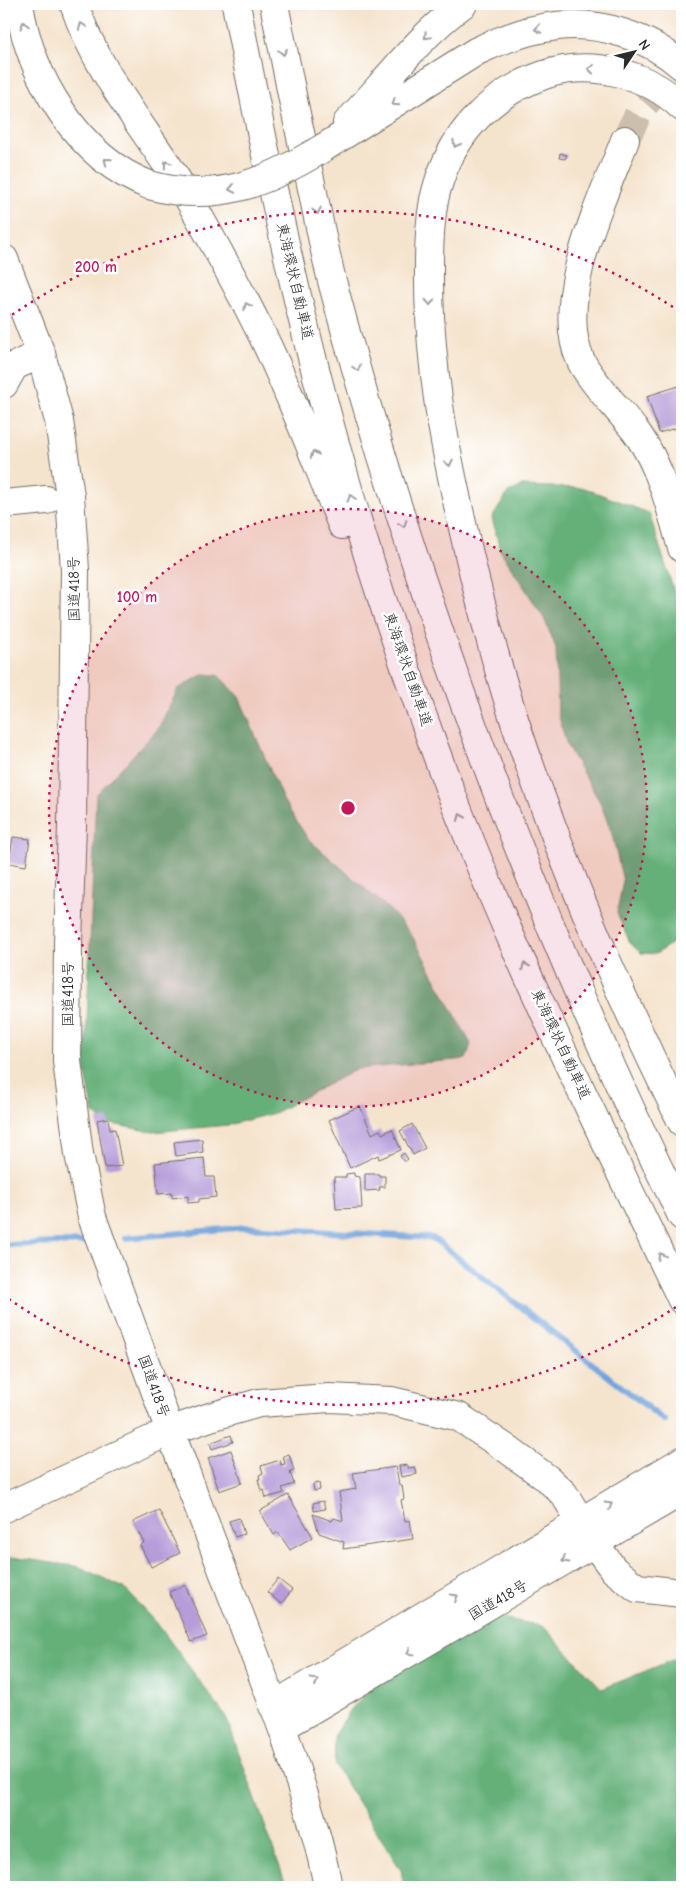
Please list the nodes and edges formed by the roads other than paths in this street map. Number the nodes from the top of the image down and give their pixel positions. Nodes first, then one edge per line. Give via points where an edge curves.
1 (19, 4) edge
2 (74, 4) edge
3 (236, 4) edge
4 (274, 4) edge
5 (463, 4) edge
6 (682, 66) edge
7 (682, 107) edge
8 (625, 140) tunnel mouth
9 (323, 148) junction
10 (4, 259) edge
11 (41, 354) junction
12 (4, 384) edge
13 (46, 500) dead end
14 (4, 504) edge
15 (682, 548) edge
16 (450, 791) junction
17 (682, 1122) edge
18 (682, 1216) edge
19 (682, 1300) edge
20 (170, 1431) junction
21 (682, 1461) edge
22 (682, 1491) edge
23 (4, 1508) edge
24 (588, 1532) junction
25 (680, 1592) edge
26 (278, 1716) junction
27 (328, 1887) edge

9 -> 1 main road, bridge via 259,182 227,191 178,192 149,185 121,172 92,149 59,107 43,79
16 -> 2 main road via 268,347 225,262 176,177 105,70
16 -> 3 main road, 東海環状自動車道 via 348,489 298,301
4 -> 18 main road via 332,279 379,448 425,591 470,721 529,874 593,1027
5 -> 9 main road via 430,33
6 -> 9 main road via 650,44 621,32 558,26 530,31 477,51
7 -> 17 main road via 674,98 637,78 610,70 582,68 554,71 528,80 501,96 477,115 445,166 434,200 429,285 436,385 444,438 471,565 514,720 583,905 623,999
8 - 15 main road via 584,249 572,296 574,338 581,361 591,377 640,438 657,469
10 - 11 main road, 国道418号
11 - 12 main road via 14,366
11 - 20 main road, 国道418号 via 58,421 70,496 75,570 67,1061 79,1154 92,1217
13 - 14 main road
19 -> 16 main road, 東海環状自動車道 via 511,936
20 - 23 main road
20 - 24 main road via 259,1403 329,1398 392,1402 459,1418 548,1479 564,1494
20 - 26 main road, 国道418号
24 -> 21 main road, 国道418号
22 - 24 main road, 国道418号
24 - 25 main road via 614,1570 637,1588
24 - 26 main road, 国道418号
26 - 27 main road via 309,1811

